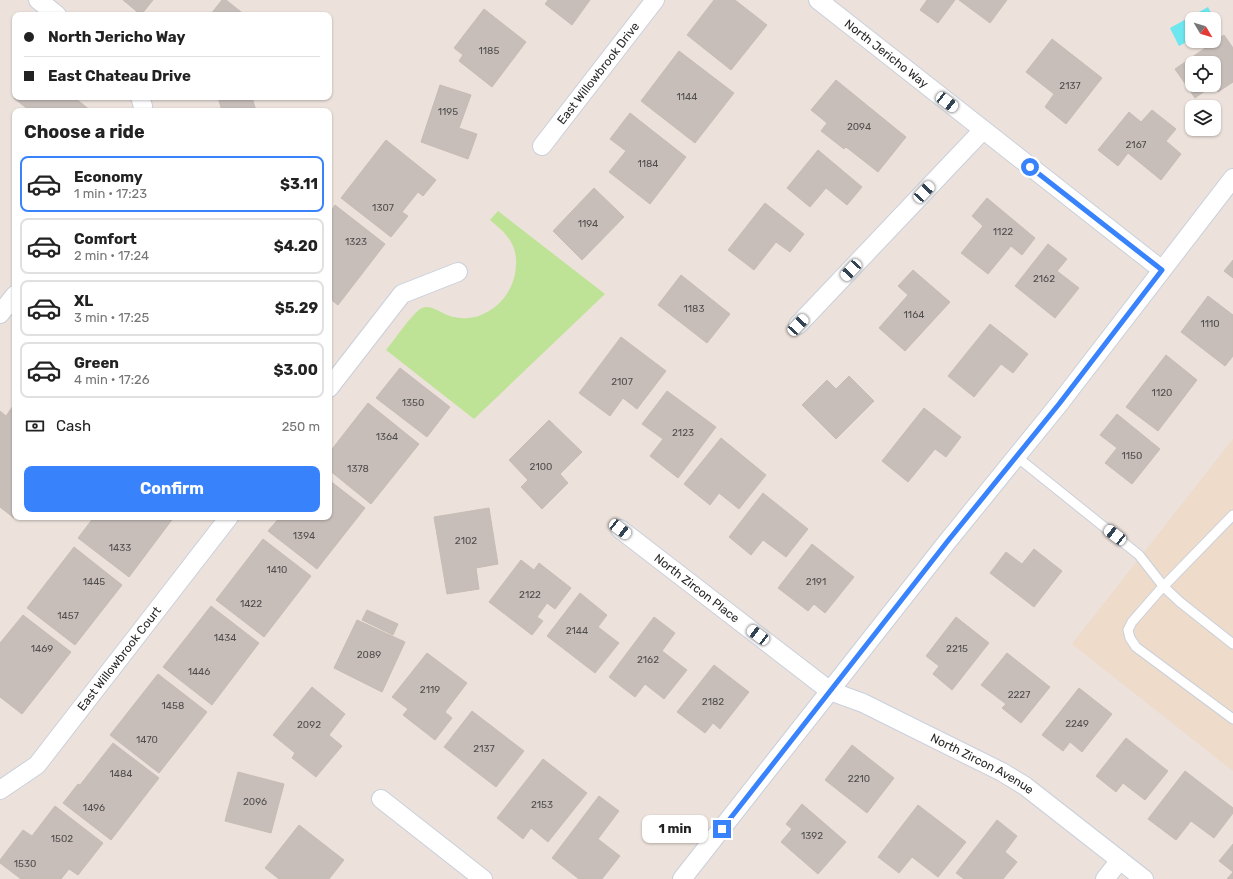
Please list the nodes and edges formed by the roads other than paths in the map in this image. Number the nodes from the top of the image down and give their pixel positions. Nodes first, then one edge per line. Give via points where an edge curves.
1 (38, 0) edge
2 (655, 0) edge
3 (818, 0) edge
4 (53, 12) edge
5 (983, 130) junction
6 (542, 146) dead end
7 (1233, 178) edge
8 (1162, 270) junction
9 (458, 272) dead end
10 (12, 299) edge
11 (0, 314) edge
12 (798, 325) dead end
13 (332, 384) edge
14 (1017, 457) junction
15 (1233, 514) edge
16 (227, 520) edge
17 (620, 529) dead end
18 (1164, 587) junction
19 (1233, 644) edge
20 (830, 691) junction
21 (1233, 719) edge
22 (0, 790) edge
23 (381, 799) dead end
24 (1120, 860) junction
25 (483, 879) edge
26 (682, 879) edge
27 (1105, 879) edge
28 (1144, 879) edge

1 - 4 street
2 - 6 street, East Willowbrook Drive
3 - 5 street, North Jericho Way
5 - 8 street, North Jericho Way
5 - 12 street
7 - 8 street
8 - 14 street
9 - 13 street via 402,294
10 - 11 street
14 - 18 lane via 1139,555
14 - 20 street
15 - 18 lane
16 - 22 street, East Willowbrook Court via 38,765
17 - 20 street, North Zircon Place
18 - 19 lane
18 - 21 lane via 1132,622 1128,630 1130,638 1136,647
20 - 24 street, North Zircon Avenue via 863,703 1002,772 1025,786
20 - 26 street
23 - 25 street
24 - 27 street
24 - 28 street, North Zircon Avenue

